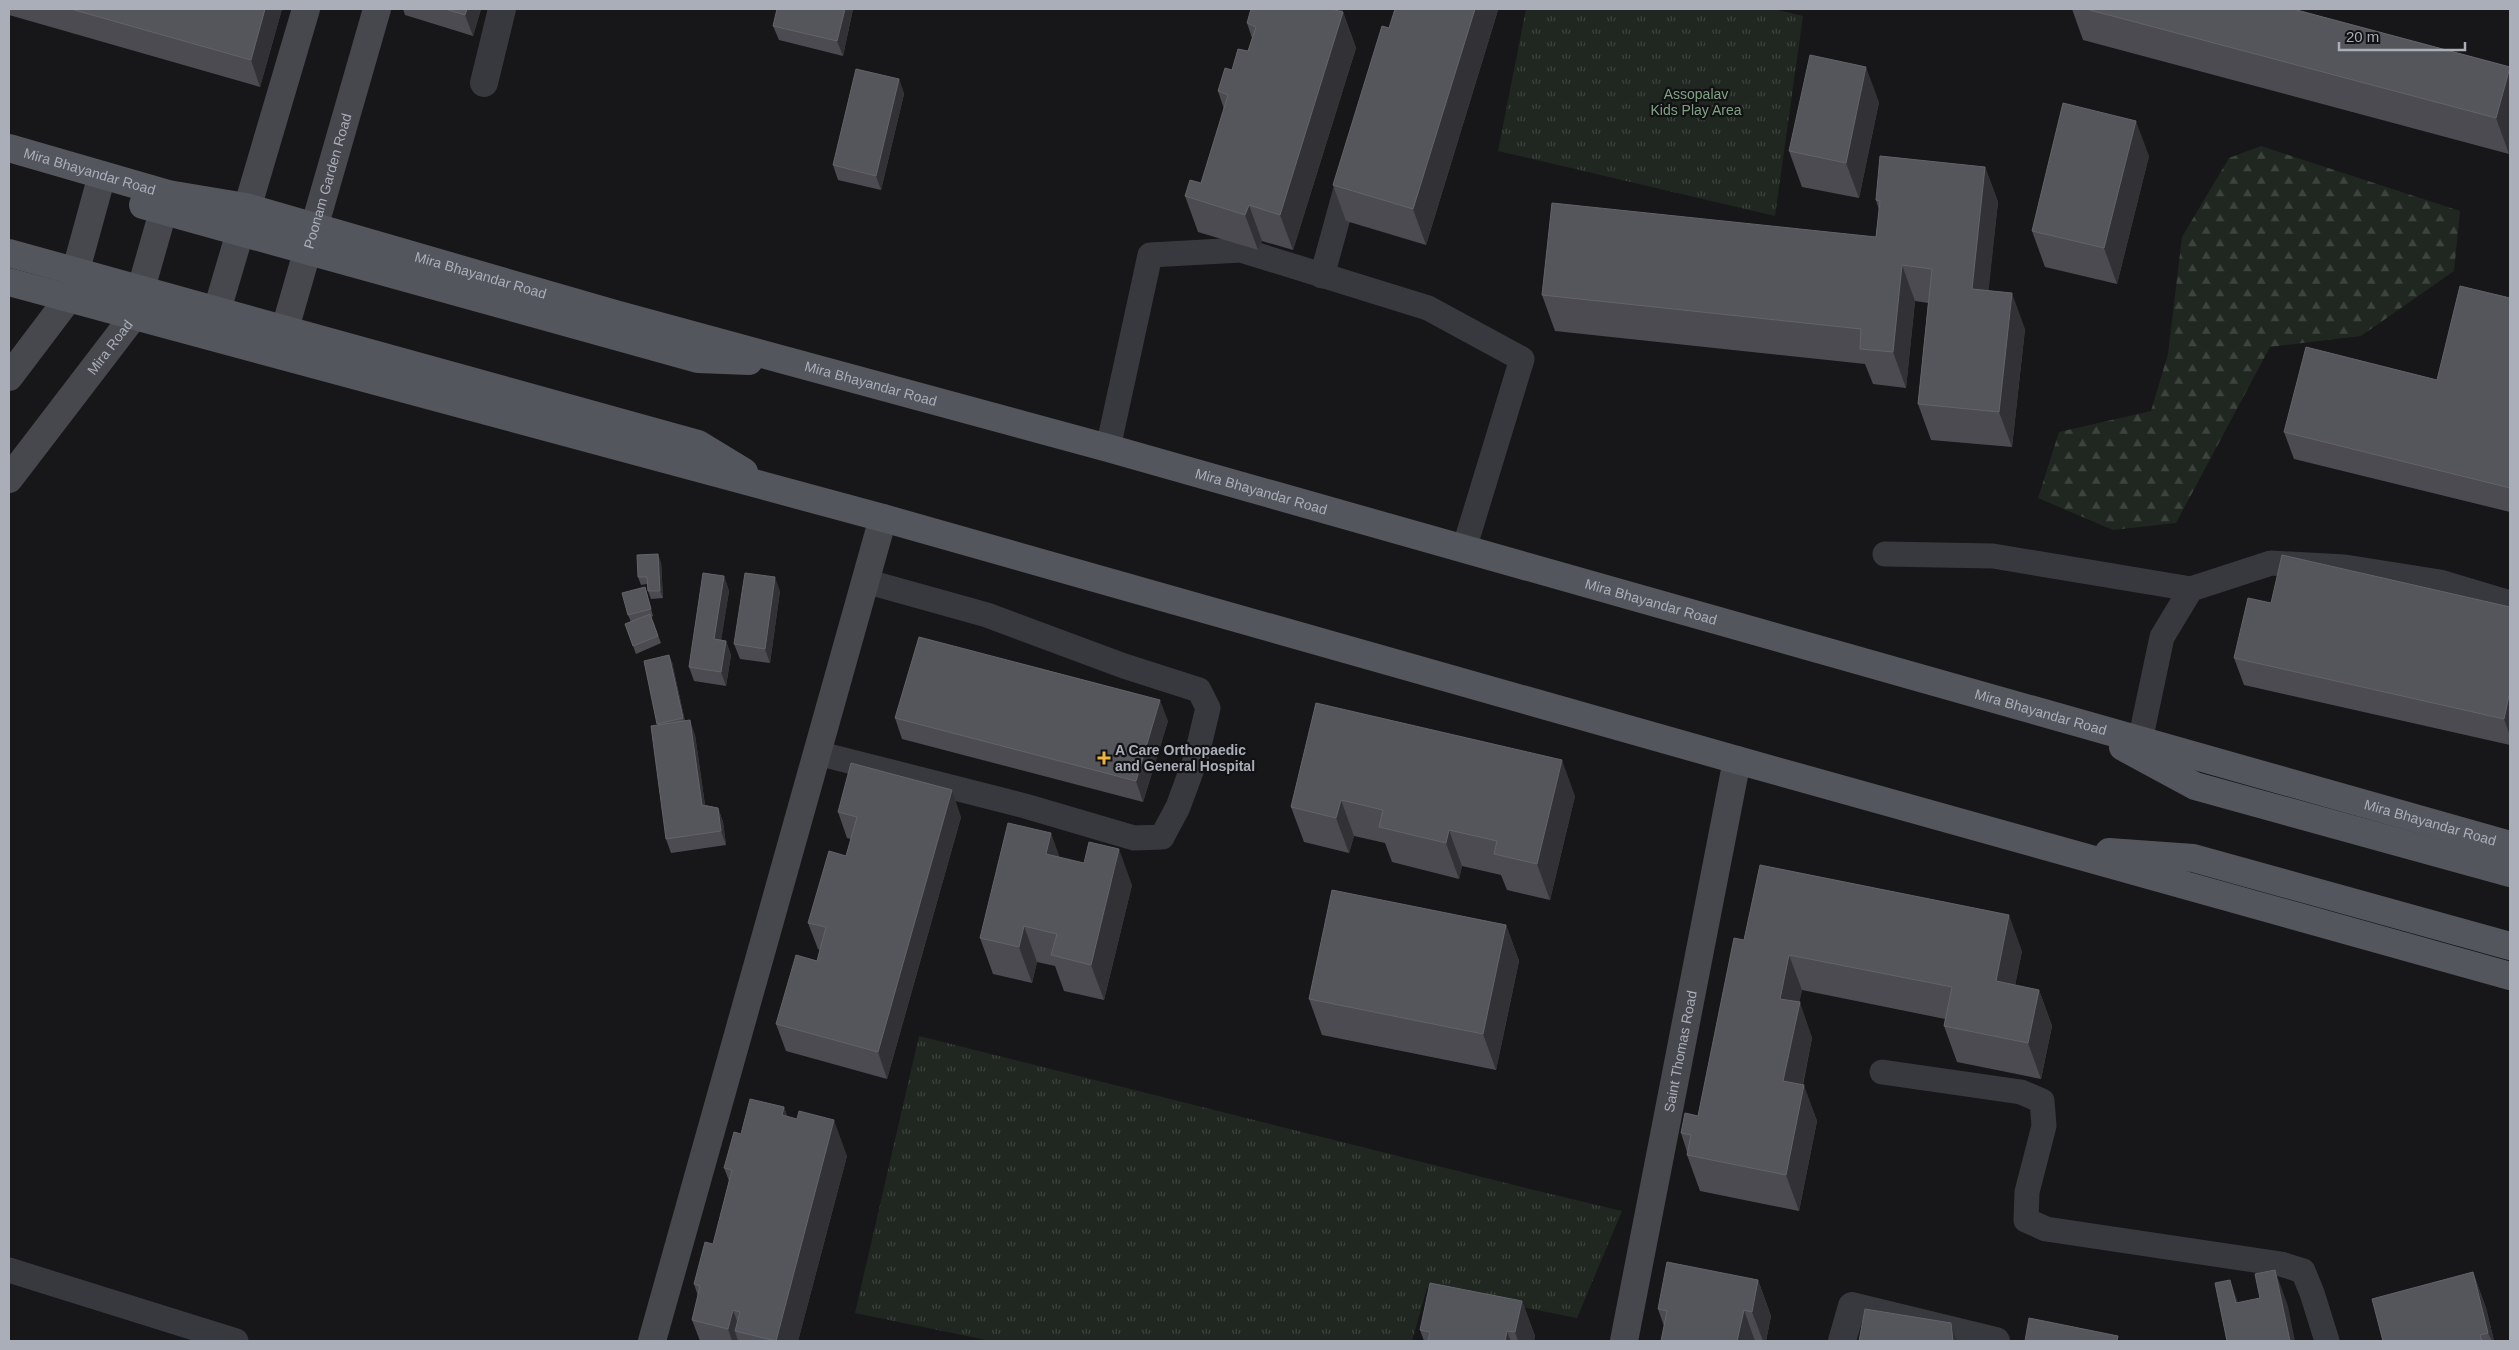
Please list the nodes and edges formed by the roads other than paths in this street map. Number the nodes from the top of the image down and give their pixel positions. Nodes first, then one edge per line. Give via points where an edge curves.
1 (306, 9) edge
2 (377, 9) edge
3 (502, 9) edge
4 (484, 83) dead end
5 (9, 148) edge
6 (1356, 154) edge
7 (9, 167) edge
8 (102, 175) junction
9 (168, 194) junction
10 (246, 208) junction
11 (313, 228) junction
12 (9, 253) edge
13 (1322, 276) junction
14 (9, 282) edge
15 (68, 299) junction
16 (133, 317) junction
17 (210, 335) junction
18 (278, 354) junction
19 (802, 364) junction
20 (9, 377) edge
21 (1108, 448) junction
22 (9, 478) edge
23 (771, 488) junction
24 (883, 518) junction
25 (1464, 549) junction
26 (1884, 554) dead end
27 (865, 581) junction
28 (2192, 589) junction
29 (2510, 603) edge
30 (2080, 724) junction
31 (2140, 741) junction
32 (817, 753) junction
33 (1737, 760) junction
34 (2510, 845) edge
35 (2048, 847) junction
36 (2510, 873) edge
37 (2510, 946) edge
38 (2510, 976) edge
39 (1882, 1072) dead end
40 (9, 1270) edge
41 (236, 1341) edge
42 (652, 1341) edge
43 (1624, 1341) edge
44 (1842, 1341) edge
45 (1996, 1341) edge
46 (2327, 1341) edge

1 - 10 street
2 - 11 street, Poonam Garden Road
3 - 4 street
5 - 8 main road, Mira Bhayandar Road
6 - 13 lane
7 - 19 main road via 698,359
8 - 9 main road, Mira Bhayandar Road
8 - 15 street
9 - 10 main road, Mira Bhayandar Road
9 - 16 street, Mira Road
10 - 11 main road, Mira Bhayandar Road
10 - 17 street
11 - 18 street, Poonam Garden Road
11 - 19 main road, Mira Bhayandar Road
12 - 23 main road via 698,444
13 - 21 lane via 1241,250 1150,255
13 - 25 lane via 1428,308 1522,359
14 - 15 main road
15 - 16 main road
15 - 20 street
16 - 17 main road
16 - 22 street, Mira Road
17 - 18 main road
18 - 23 main road
19 - 21 main road, Mira Bhayandar Road
21 - 25 main road, Mira Bhayandar Road
23 - 24 main road
24 - 27 street
24 - 33 main road
25 - 30 main road, Mira Bhayandar Road
26 - 28 lane via 1993,556
27 - 32 street
27 - 32 lane via 987,615 1199,690 1208,708 1196,758 1178,807 1162,837 1134,838 1025,806
28 - 29 lane via 2271,562 2345,567 2430,581
28 - 31 lane via 2162,637
30 - 31 main road, Mira Bhayandar Road
30 - 36 main road via 2195,786
31 - 34 main road, Mira Bhayandar Road
32 - 42 street
33 - 35 main road
33 - 43 street, Saint Thomas Road
35 - 37 main road via 2193,858
35 - 38 main road
39 - 46 lane via 2021,1092 2042,1101 2044,1126 2027,1192 2026,1220 2046,1229 2281,1264 2303,1272
40 - 41 lane
44 - 45 street via 1852,1306

